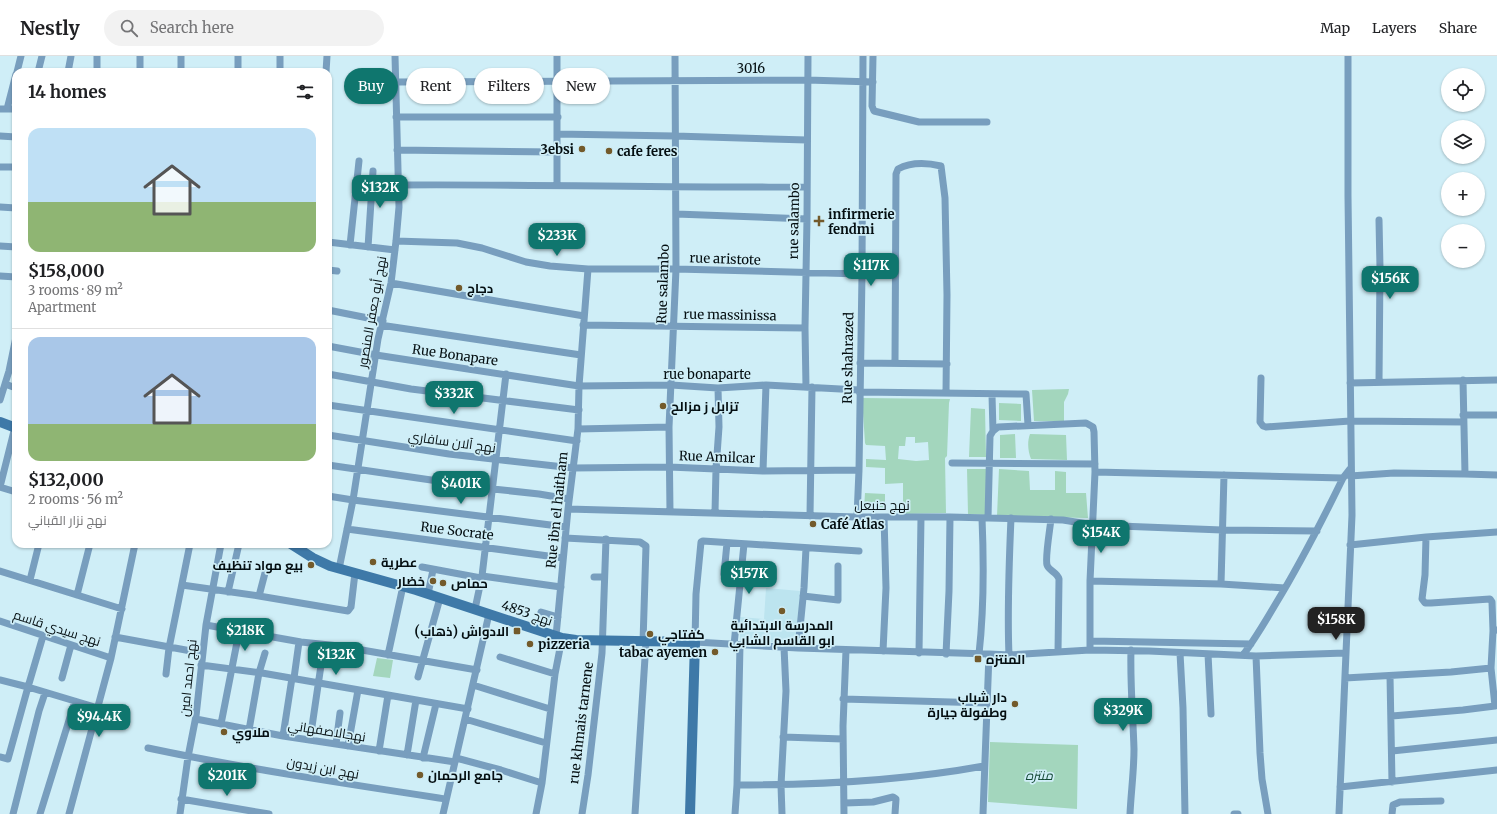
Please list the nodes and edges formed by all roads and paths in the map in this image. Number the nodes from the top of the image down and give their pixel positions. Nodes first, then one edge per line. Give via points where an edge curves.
1 (21, 56) edge
2 (42, 56) edge
3 (71, 56) edge
4 (97, 56) edge
5 (140, 56) edge
6 (181, 56) edge
7 (238, 56) edge
8 (280, 56) edge
9 (327, 56) edge
10 (395, 56) edge
11 (557, 56) edge
12 (675, 56) edge
13 (808, 56) edge
14 (864, 56) edge
15 (873, 56) edge
16 (1348, 56) edge
17 (17, 68) edge
18 (39, 68) edge
19 (69, 68) edge
20 (97, 68) edge
21 (140, 68) edge
22 (181, 68) edge
23 (238, 68) edge
24 (280, 68) edge
25 (326, 68) edge
26 (395, 68) edge
27 (557, 68) edge
28 (675, 80) junction
29 (808, 80) junction
30 (552, 81) edge
31 (610, 81) edge
32 (863, 81) junction
33 (398, 82) edge
34 (873, 82) junction
35 (12, 84) edge
36 (396, 104) edge
37 (558, 104) edge
38 (3, 109) edge
39 (396, 117) junction
40 (558, 117) junction
41 (987, 122) dead end
42 (557, 134) junction
43 (0, 136) edge
44 (676, 136) junction
45 (12, 137) edge
46 (807, 140) junction
47 (397, 150) junction
48 (557, 152) junction
49 (359, 160) dead end
50 (0, 167) edge
51 (12, 168) edge
52 (373, 171) dead end
53 (398, 185) junction
54 (557, 185) junction
55 (807, 187) junction
56 (676, 188) junction
57 (0, 207) edge
58 (12, 208) edge
59 (676, 214) junction
60 (807, 219) junction
61 (1379, 220) dead end
62 (396, 241) junction
63 (332, 243) edge
64 (350, 245) junction
65 (0, 246) edge
66 (12, 247) edge
67 (368, 247) junction
68 (395, 250) junction
69 (588, 269) junction
70 (676, 269) junction
71 (332, 270) edge
72 (337, 271) dead end
73 (805, 273) junction
74 (862, 274) junction
75 (0, 276) edge
76 (12, 277) edge
77 (391, 283) junction
78 (332, 311) edge
79 (584, 316) junction
80 (382, 323) junction
81 (583, 325) junction
82 (674, 326) junction
83 (805, 328) junction
84 (332, 347) edge
85 (12, 354) edge
86 (376, 355) junction
87 (581, 355) junction
88 (894, 362) junction
89 (860, 363) junction
90 (947, 364) junction
91 (506, 374) junction
92 (332, 375) edge
93 (1261, 378) dead end
94 (1463, 380) junction
95 (1497, 380) edge
96 (1379, 381) junction
97 (372, 382) junction
98 (1350, 383) junction
99 (5, 384) junction
100 (671, 385) junction
101 (766, 385) junction
102 (579, 386) junction
103 (12, 387) edge
104 (809, 387) junction
105 (718, 388) junction
106 (859, 391) junction
107 (946, 393) junction
108 (992, 395) junction
109 (0, 400) edge
110 (503, 401) junction
111 (332, 406) edge
112 (579, 410) junction
113 (368, 411) junction
114 (1497, 415) edge
115 (1463, 418) junction
116 (1350, 421) junction
117 (0, 422) edge
118 (1028, 425) junction
119 (12, 427) edge
120 (669, 427) junction
121 (578, 429) junction
122 (993, 430) junction
123 (500, 431) junction
124 (332, 436) edge
125 (12, 440) edge
126 (363, 441) junction
127 (577, 441) junction
128 (496, 460) junction
129 (952, 463) dead end
130 (990, 464) junction
131 (1094, 464) junction
132 (332, 466) edge
133 (669, 467) junction
134 (573, 468) junction
135 (716, 469) junction
136 (358, 470) junction
137 (859, 470) junction
138 (764, 471) junction
139 (811, 471) junction
140 (1095, 472) junction
141 (1348, 474) junction
142 (1465, 474) junction
143 (1224, 475) junction
144 (1497, 475) edge
145 (0, 487) edge
146 (493, 489) junction
147 (12, 491) edge
148 (332, 497) edge
149 (353, 500) junction
150 (569, 500) junction
151 (568, 509) junction
152 (670, 512) junction
153 (715, 513) junction
154 (810, 516) junction
155 (857, 517) junction
156 (884, 517) junction
157 (950, 517) junction
158 (489, 518) junction
159 (921, 518) junction
160 (985, 518) junction
161 (1011, 518) junction
162 (1052, 519) junction
163 (1094, 525) junction
164 (566, 527) junction
165 (347, 529) junction
166 (1222, 530) junction
167 (1317, 531) junction
168 (1497, 532) edge
169 (1426, 537) junction
170 (565, 538) junction
171 (606, 539) junction
172 (727, 543) junction
173 (744, 544) junction
174 (1350, 545) junction
175 (486, 547) junction
176 (37, 548) edge
177 (89, 548) edge
178 (134, 548) edge
179 (189, 548) edge
180 (220, 548) edge
181 (237, 548) edge
182 (297, 548) edge
183 (806, 548) junction
184 (859, 551) dead end
185 (564, 558) junction
186 (838, 566) dead end
187 (422, 567) dead end
188 (339, 569) junction
189 (433, 570) junction
190 (0, 571) edge
191 (265, 573) dead end
192 (355, 573) junction
193 (724, 574) dead end
194 (482, 577) junction
195 (594, 577) dead end
196 (604, 577) junction
197 (30, 580) junction
198 (1090, 581) junction
199 (1221, 584) junction
200 (182, 585) junction
201 (403, 586) junction
202 (561, 587) junction
203 (1285, 588) junction
204 (211, 590) junction
205 (228, 592) junction
206 (428, 594) junction
207 (77, 595) junction
208 (258, 596) junction
209 (803, 596) junction
210 (440, 598) junction
211 (122, 609) junction
212 (475, 609) junction
213 (541, 612) dead end
214 (489, 614) junction
215 (558, 617) junction
216 (0, 621) edge
217 (206, 625) junction
218 (1495, 631) edge
219 (239, 632) junction
220 (43, 636) junction
221 (115, 637) junction
222 (559, 637) junction
223 (602, 641) junction
224 (1091, 641) junction
225 (299, 642) junction
226 (645, 642) junction
227 (695, 642) junction
228 (1251, 644) junction
229 (71, 645) junction
230 (324, 645) junction
231 (737, 645) junction
232 (784, 647) junction
233 (169, 648) junction
234 (798, 648) junction
235 (846, 650) junction
236 (1090, 650) junction
237 (1131, 650) junction
238 (883, 651) junction
239 (1058, 652) junction
240 (202, 653) junction
241 (265, 653) dead end
242 (919, 653) junction
243 (1180, 653) junction
244 (1345, 653) junction
245 (946, 654) junction
246 (979, 654) junction
247 (989, 654) junction
248 (1208, 654) junction
249 (388, 655) junction
250 (1009, 655) junction
251 (1243, 655) junction
252 (1256, 656) junction
253 (111, 658) junction
254 (500, 658) dead end
255 (422, 660) junction
256 (201, 665) junction
257 (1490, 668) junction
258 (232, 669) junction
259 (477, 670) junction
260 (259, 673) junction
261 (166, 674) dead end
262 (555, 674) junction
263 (1390, 676) junction
264 (418, 677) dead end
265 (62, 678) dead end
266 (293, 678) junction
267 (1345, 678) junction
268 (0, 680) edge
269 (319, 683) junction
270 (473, 685) junction
271 (28, 687) junction
272 (358, 690) junction
273 (45, 692) junction
274 (388, 695) junction
275 (843, 699) junction
276 (416, 700) junction
277 (75, 701) junction
278 (987, 703) junction
279 (436, 704) junction
280 (1496, 705) edge
281 (98, 708) junction
282 (468, 709) junction
283 (550, 709) junction
284 (340, 713) dead end
285 (1211, 714) dead end
286 (1392, 716) junction
287 (196, 719) junction
288 (465, 719) junction
289 (221, 724) junction
290 (249, 730) junction
291 (283, 736) junction
292 (783, 737) junction
293 (843, 739) junction
294 (310, 740) junction
295 (1497, 740) edge
296 (546, 743) junction
297 (336, 744) junction
298 (348, 746) junction
299 (148, 748) dead end
300 (378, 751) junction
301 (1392, 751) junction
302 (407, 755) junction
303 (0, 757) edge
304 (188, 757) junction
305 (423, 758) junction
306 (456, 760) junction
307 (984, 766) junction
308 (1497, 770) edge
309 (1392, 782) junction
310 (542, 783) junction
311 (844, 783) junction
312 (737, 784) junction
313 (781, 785) junction
314 (1340, 786) junction
315 (446, 799) junction
316 (181, 800) junction
317 (1441, 801) dead end
318 (845, 803) junction
319 (12, 814) edge
320 (40, 814) edge
321 (69, 814) edge
322 (180, 814) edge
323 (269, 814) edge
324 (443, 814) edge
325 (536, 814) edge
326 (582, 814) edge
327 (635, 814) edge
328 (690, 814) edge
329 (735, 814) edge
330 (782, 814) edge
331 (844, 814) edge
332 (895, 814) edge
333 (983, 814) edge
334 (1130, 814) edge
335 (1185, 814) edge
336 (1268, 814) edge
337 (1339, 814) edge
338 (1392, 814) edge

1 - 17 street
2 - 18 street
3 - 19 street
4 - 20 street
5 - 21 street
6 - 22 street
7 - 23 street
8 - 24 street
9 - 25 street
10 - 26 street, نهج أبو جعفر المنصور
11 - 27 street
12 - 28 street, Rue salambo
13 - 29 street, rue salambo
14 - 32 street, Rue shahrazed
15 - 34 street
16 - 98 street
28 - 29 street, 3016
28 - 31 street, 3016
28 - 44 street, Rue salambo
29 - 32 street, 3016
29 - 46 street, rue salambo
30 - 33 street, 3016
32 - 34 street, 3016
32 - 74 street, Rue shahrazed
34 - 41 street via 872,106 874,111 879,113 919,122
35 - 38 street
36 - 39 street, نهج أبو جعفر المنصور
37 - 40 street
39 - 40 street
39 - 47 street, نهج أبو جعفر المنصور
40 - 42 street
42 - 44 street
42 - 48 street
43 - 45 street
44 - 46 street
44 - 56 street, Rue salambo
46 - 55 street, rue salambo
47 - 48 street
47 - 53 street, نهج أبو جعفر المنصور
48 - 54 street
49 - 64 street
50 - 51 street
52 - 67 street
53 - 54 street
53 - 62 street, نهج أبو جعفر المنصور
54 - 56 street
55 - 56 street
55 - 60 street, rue salambo
56 - 59 street, Rue salambo
57 - 58 street
59 - 60 street
59 - 70 street, Rue salambo
60 - 73 street, rue salambo
61 - 96 street
62 - 68 street, نهج أبو جعفر المنصور
62 - 69 street, rue aristote via 457,243 526,262
63 - 64 street
64 - 67 street
65 - 66 street
67 - 68 street
68 - 77 street, نهج أبو جعفر المنصور
69 - 70 street, rue aristote
69 - 79 street, Rue ibn el haitham
70 - 73 street, rue aristote
70 - 82 street, Rue salambo
71 - 72 street
73 - 74 street, rue aristote
73 - 83 street, rue salambo
74 - 89 street, Rue shahrazed
75 - 76 street
77 - 79 street
77 - 80 street, نهج أبو جعفر المنصور
78 - 80 street
79 - 81 street, Rue ibn el haitham
80 - 86 street, نهج أبو جعفر المنصور
80 - 87 street
81 - 82 street, rue massinissa
81 - 87 street, Rue ibn el haitham
82 - 83 street, rue massinissa
82 - 100 street, Rue salambo
83 - 104 street, rue salambo
84 - 86 street, Rue Bonapare
85 - 99 street
86 - 91 street, Rue Bonapare
86 - 97 street, نهج أبو جعفر المنصور
87 - 102 street, Rue ibn el haitham
88 - 89 street
88 - 90 street
88 - 90 street via 896,174 898,169 910,164 941,166 945,198
89 - 106 street, Rue shahrazed
90 - 107 street
91 - 102 street, Rue Bonapare
91 - 110 street
92 - 97 street
93 - 116 street via 1260,422 1264,427
94 - 95 street
94 - 96 street
94 - 115 street
96 - 98 street
97 - 110 street
97 - 113 street, نهج أبو جعفر المنصور
98 - 116 street
99 - 103 street
99 - 109 street
100 - 102 street, rue bonaparte
100 - 105 street, rue bonaparte
100 - 120 street, Rue salambo
101 - 104 street, rue bonaparte
101 - 105 street, rue bonaparte
101 - 138 street
102 - 112 street, Rue ibn el haitham
104 - 106 street, rue bonaparte
104 - 139 street, rue salambo
105 - 135 street
106 - 107 street, rue bonaparte
106 - 137 street, Rue shahrazed
107 - 108 street, rue bonaparte
108 - 118 street, rue bonaparte via 1026,395
108 - 122 street
110 - 112 street
110 - 123 street
111 - 113 street
112 - 121 street, Rue ibn el haitham
113 - 123 street
113 - 126 street, نهج أبو جعفر المنصور
114 - 115 street
115 - 116 street
115 - 142 street
116 - 141 street
117 - 119 street
118 - 122 street via 998,427
118 - 131 street via 1090,425 1094,432
120 - 121 street
120 - 133 street, Rue salambo
121 - 127 street, Rue ibn el haitham
122 - 130 street via 990,436
123 - 127 street
123 - 128 street
124 - 126 street, نهج آلان سافاري
125 - 145 street
126 - 128 street, نهج آلان سافاري
126 - 136 street, نهج أبو جعفر المنصور
127 - 134 street, Rue ibn el haitham
128 - 134 street, نهج آلان سافاري
128 - 146 street
129 - 130 street
130 - 131 street
130 - 160 street
131 - 140 street
132 - 136 street
133 - 134 street, Rue Amilcar
133 - 135 street, Rue Amilcar
133 - 152 street, Rue salambo
134 - 150 street, Rue ibn el haitham
135 - 138 street, Rue Amilcar
135 - 153 street
136 - 146 street
136 - 149 street, نهج أبو جعفر المنصور
137 - 139 street, Rue Amilcar
137 - 155 street, Rue shahrazed
138 - 139 street, Rue Amilcar
139 - 154 street, rue salambo
140 - 143 street
140 - 163 street
141 - 142 street
141 - 143 street
141 - 167 street
141 - 174 street via 1352,515
142 - 144 street
143 - 166 street
145 - 147 street
146 - 150 street
146 - 158 street
148 - 149 street
149 - 158 street
149 - 165 street, نهج أبو جعفر المنصور
150 - 151 street, Rue ibn el haitham
151 - 152 street, نهج حنبعل
151 - 164 street, Rue ibn el haitham
152 - 153 street, نهج حنبعل
153 - 154 street, نهج حنبعل
154 - 155 street, نهج حنبعل
155 - 156 street, نهج حنبعل
156 - 159 street, نهج حنبعل
156 - 238 street via 886,588
157 - 159 street, نهج حنبعل
157 - 160 street, نهج حنبعل
157 - 245 street
158 - 164 street
158 - 175 street
159 - 242 street
160 - 161 street, نهج حنبعل
160 - 246 street via 983,617
161 - 162 street, نهج حنبعل
161 - 250 street
162 - 163 street, نهج حنبعل
162 - 239 street via 1046,562 1059,579
163 - 166 street, نهج حنبعل
163 - 198 street
164 - 170 street, Rue ibn el haitham
165 - 175 street, Rue Socrate
165 - 188 street, نهج أبو جعفر المنصور
166 - 167 street, نهج حنبعل
166 - 199 street
167 - 203 street
168 - 169 street
169 - 174 street
169 - 218 street via 1423,601 1430,603 1490,599
170 - 171 street
170 - 185 street, Rue ibn el haitham
171 - 196 street, rue khmais tarnene
171 - 226 street via 640,542 646,546
172 - 173 street
172 - 193 street
172 - 227 street via 703,541 700,545
173 - 183 street
173 - 231 street
174 - 244 street
175 - 185 street, Rue Socrate
175 - 194 street
176 - 197 street
177 - 207 street
178 - 211 street, نهج سيدي قاسم
179 - 200 street
180 - 204 street, نهج احمد امين
181 - 205 street
182 - 188 street, نهج 4853 via 312,558
183 - 184 street
183 - 209 street
185 - 202 street, Rue ibn el haitham
186 - 209 street via 838,600
187 - 189 street
188 - 192 street, نهج 4853
189 - 194 street
189 - 206 street
190 - 197 street
191 - 208 street
192 - 201 street, نهج 4853
192 - 208 street via 352,607 348,611
194 - 202 street
194 - 212 street
195 - 196 street
196 - 223 street, rue khmais tarnene
197 - 207 street
198 - 199 street
198 - 224 street
199 - 203 street
200 - 204 street
200 - 233 street
201 - 206 street, نهج 4853
201 - 249 street
202 - 215 street, Rue ibn el haitham
203 - 228 street
204 - 205 street
204 - 217 street, نهج احمد امين
205 - 208 street
206 - 210 street, نهج 4853
207 - 211 street
209 - 234 street
210 - 212 street, نهج 4853
210 - 255 street
211 - 221 street, نهج سيدي قاسم
212 - 214 street, نهج 4853
213 - 215 street
214 - 222 street, نهج 4853
214 - 259 street
215 - 222 street, Rue ibn el haitham
216 - 220 street, نهج سيدي قاسم
217 - 219 street
217 - 240 street, نهج احمد امين
218 - 257 street
219 - 225 street
219 - 258 street
220 - 229 street, نهج سيدي قاسم
220 - 271 street
221 - 233 street
221 - 253 street, نهج سيدي قاسم
222 - 223 street, نهج 4853
222 - 262 street, Rue ibn el haitham
223 - 226 street, نهج 4853
223 - 326 street, rue khmais tarnene
224 - 228 street
224 - 236 street
225 - 230 street
225 - 266 street
226 - 227 street, نهج 4853
226 - 327 street
227 - 231 street
227 - 328 street
228 - 251 street
229 - 253 street, نهج سيدي قاسم
229 - 265 street
230 - 249 street
230 - 269 street
231 - 232 street
231 - 312 street
232 - 234 street
232 - 292 street via 786,691
233 - 240 street
233 - 261 street
234 - 235 street
235 - 238 street
235 - 275 street
236 - 237 street
236 - 239 street
237 - 243 street
237 - 334 street via 1134,750
238 - 242 street
239 - 250 street
240 - 256 street, نهج احمد امين
241 - 260 street
242 - 245 street
243 - 248 street
243 - 335 street
244 - 252 street
244 - 267 street
245 - 246 street
246 - 247 street
247 - 250 street
247 - 278 street
248 - 251 street
248 - 285 street
249 - 255 street
251 - 252 street
252 - 336 street via 1260,753
253 - 281 street
254 - 262 street
255 - 259 street
255 - 264 street
256 - 258 street
256 - 287 street, نهج احمد امين
257 - 263 street
257 - 280 street
258 - 260 street
258 - 289 street
259 - 270 street
260 - 266 street
260 - 290 street
262 - 283 street, Rue ibn el haitham
263 - 267 street
263 - 286 street
266 - 269 street
266 - 291 street
267 - 314 street
268 - 271 street
269 - 272 street
269 - 294 street
270 - 282 street
270 - 283 street
271 - 273 street
271 - 303 street via 8,759
272 - 274 street
272 - 298 street
273 - 277 street
273 - 319 street
274 - 276 street
274 - 300 street
275 - 278 street
275 - 293 street
276 - 279 street
276 - 302 street
277 - 281 street
277 - 320 street
278 - 307 street
279 - 282 street
279 - 305 street
280 - 286 street
281 - 321 street
282 - 288 street
283 - 296 street, Rue ibn el haitham
284 - 297 street
286 - 301 street
287 - 289 street, نهجالاصفهاني
287 - 304 street, نهج احمد امين
288 - 296 street
288 - 306 street
289 - 290 street, نهجالاصفهاني
290 - 291 street, نهجالاصفهاني
291 - 294 street, نهجالاصفهاني
292 - 293 street
292 - 313 street
293 - 311 street
294 - 297 street, نهجالاصفهاني
295 - 301 street
296 - 310 street, Rue ibn el haitham
297 - 298 street, نهجالاصفهاني
298 - 300 street, نهجالاصفهاني
299 - 304 street, نهج ابن زيدون
300 - 302 street, نهجالاصفهاني
301 - 309 street
302 - 305 street, نهجالاصفهاني
304 - 315 street, نهج ابن زيدون
304 - 316 street, نهج احمد امين
305 - 306 street, نهجالاصفهاني
306 - 310 street, نهجالاصفهاني
306 - 315 street
307 - 311 street
307 - 333 street
308 - 309 street
309 - 314 street
310 - 325 street, Rue ibn el haitham
311 - 313 street
311 - 318 street
312 - 313 street
312 - 329 street
313 - 330 street
314 - 337 street
315 - 324 street
316 - 322 street, نهج احمد امين
316 - 323 street
317 - 338 street via 1400,802 1394,806
318 - 331 street
318 - 332 street via 873,802 893,797 896,799

